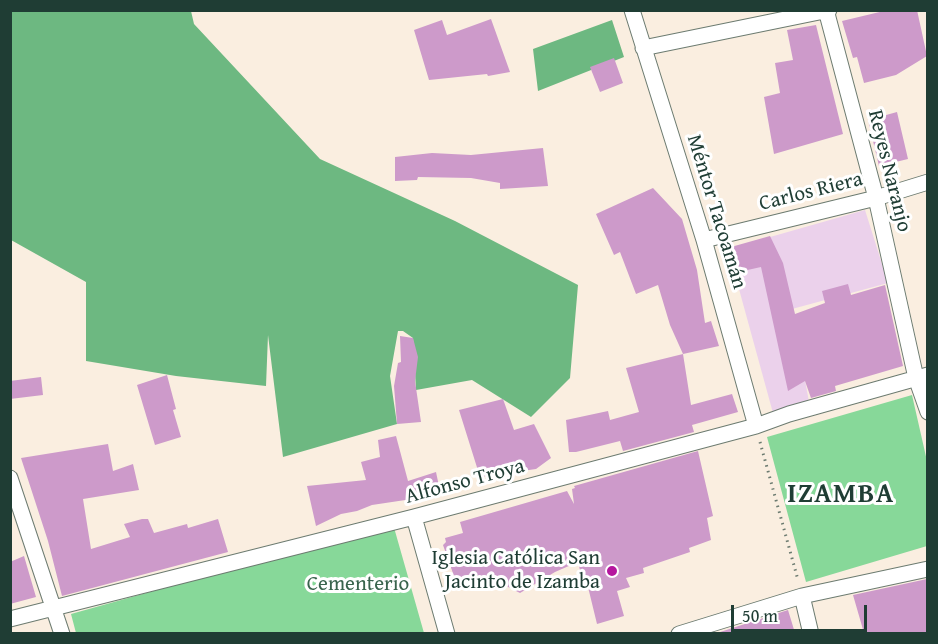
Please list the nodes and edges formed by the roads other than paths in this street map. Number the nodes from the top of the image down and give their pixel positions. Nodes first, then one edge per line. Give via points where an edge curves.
1 (632, 10) edge
2 (827, 11) edge
3 (643, 48) junction
4 (927, 182) edge
5 (876, 198) junction
6 (704, 240) junction
7 (922, 376) edge
8 (927, 412) edge
9 (756, 426) junction
10 (10, 478) edge
11 (414, 517) junction
12 (927, 569) edge
13 (802, 596) junction
14 (55, 608) junction
15 (10, 619) edge
16 (62, 633) edge
17 (447, 633) edge
18 (679, 633) edge
19 (811, 633) edge

1 - 3 street, Méntor Tacoamán
2 - 3 street
2 - 5 street, Reyes Naranjo
3 - 6 street, Méntor Tacoamán
4 - 5 street, Carlos Riera
5 - 6 street, Carlos Riera
5 - 7 street, Reyes Naranjo
6 - 9 street, Méntor Tacoamán
7 - 8 street, Reyes Naranjo
7 - 9 street, Alfonso Troya
9 - 11 street, Alfonso Troya
10 - 14 street
11 - 14 street, Alfonso Troya
11 - 17 street
12 - 13 street
13 - 18 street
13 - 19 street
14 - 15 street, Alfonso Troya
14 - 16 street

